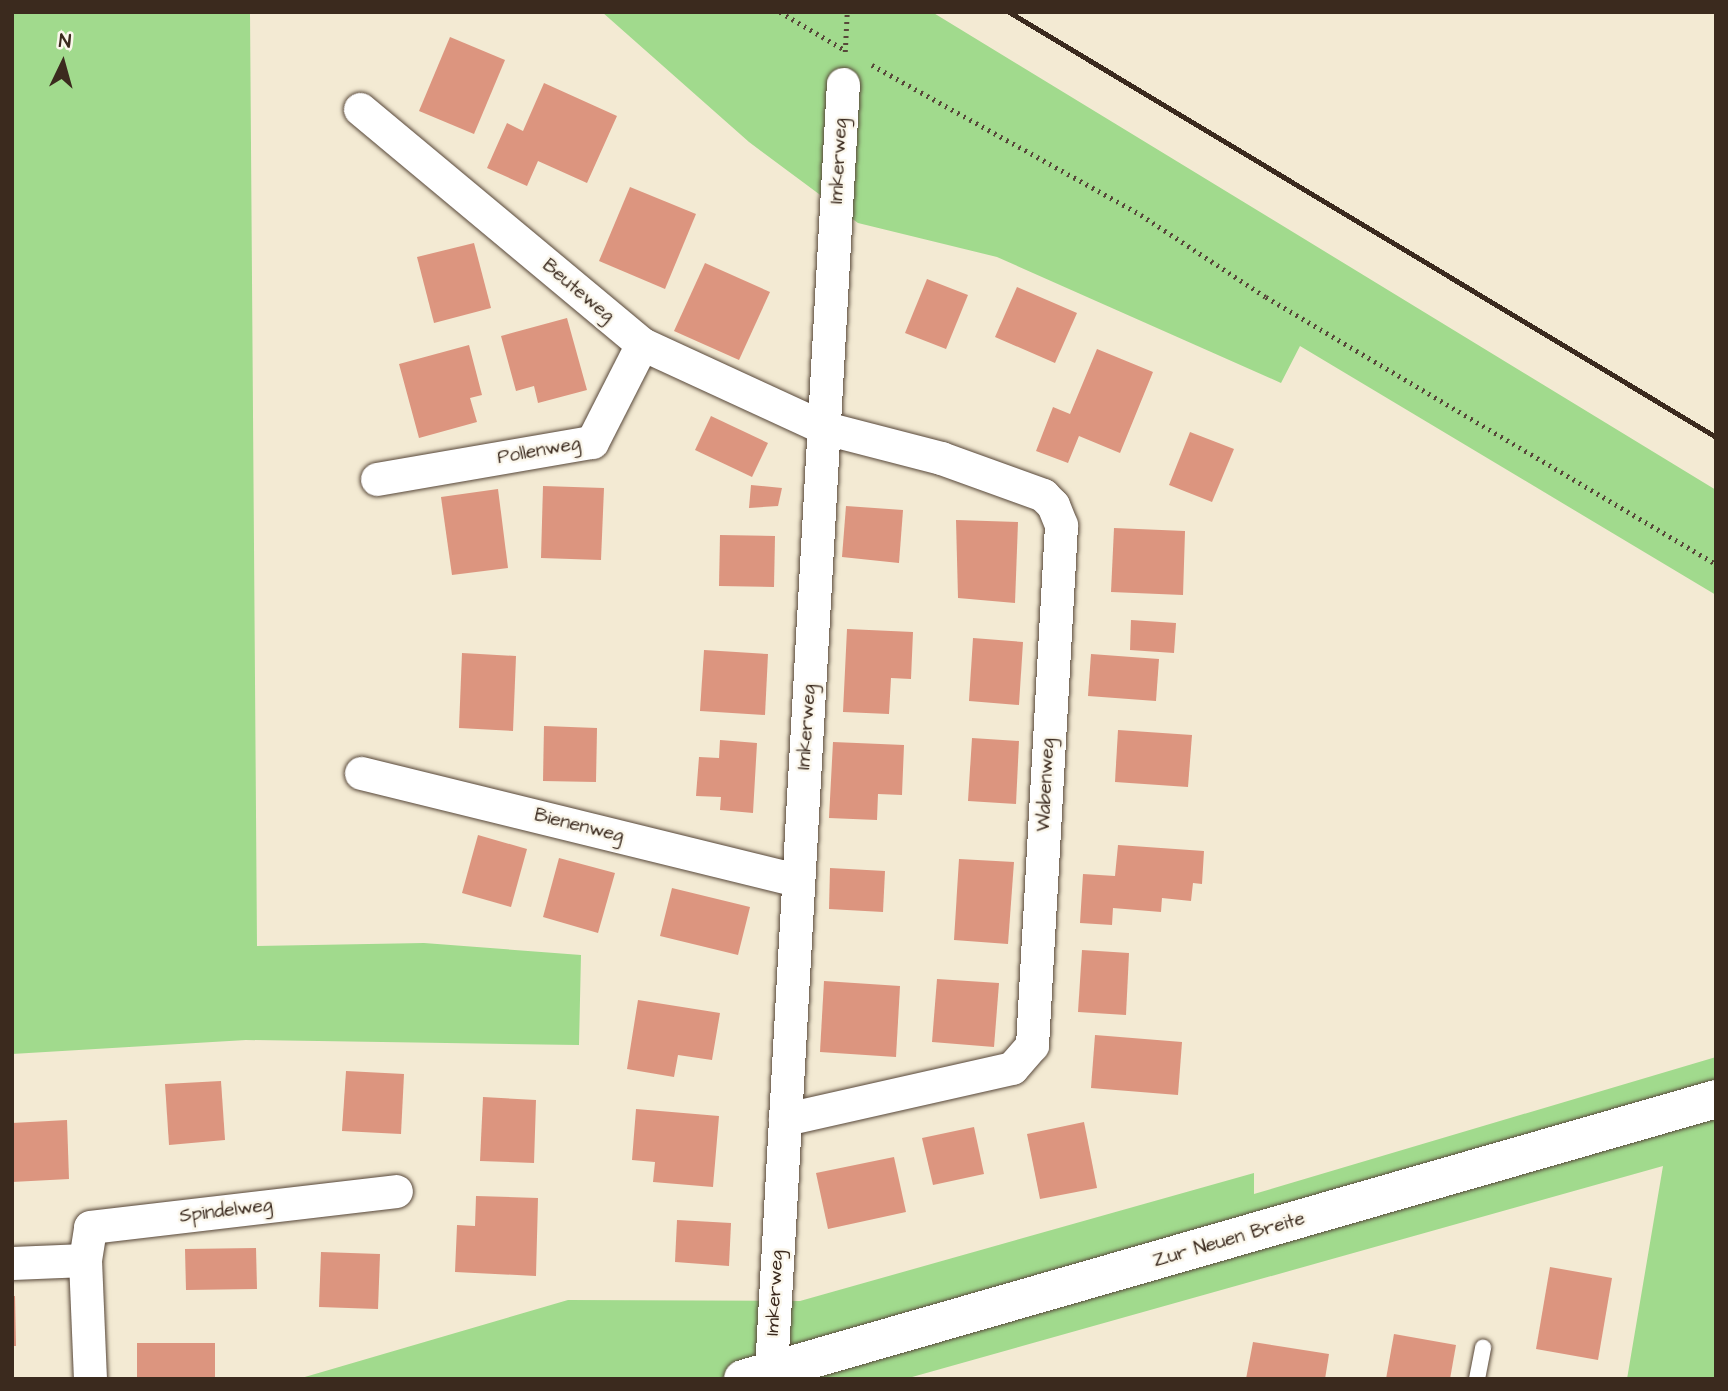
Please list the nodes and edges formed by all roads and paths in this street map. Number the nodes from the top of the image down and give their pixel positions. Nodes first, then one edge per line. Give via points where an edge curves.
1 (780, 12) edge
2 (869, 64) dead end
3 (850, 71) joint
4 (360, 109) dead end
5 (642, 344) junction
6 (825, 428) junction
7 (377, 479) dead end
8 (1716, 564) edge
9 (362, 773) dead end
10 (797, 880) junction
11 (1716, 1099) edge
12 (785, 1119) junction
13 (396, 1191) dead end
14 (85, 1261) junction
15 (12, 1263) edge
16 (1482, 1348) dead end
17 (757, 1374) edge
18 (90, 1379) edge
19 (1477, 1379) edge

1 - 3 path
2 - 8 path via 1141,215 1266,297
3 - 6 street, Imkerweg
4 - 5 street, Beuteweg
5 - 6 street, Beuteweg
5 - 7 street, Pollenweg via 592,442
6 - 10 street, Imkerweg
6 - 12 street, Wabenweg via 941,458 1043,495 1061,525 1032,1045 1012,1068
9 - 10 street, Bienenweg
10 - 12 street, Imkerweg
11 - 17 street, Zur Neuen Breite
12 - 17 street, Imkerweg
13 - 14 street, Spindelweg via 90,1227
14 - 15 street
14 - 18 street
16 - 19 lane

